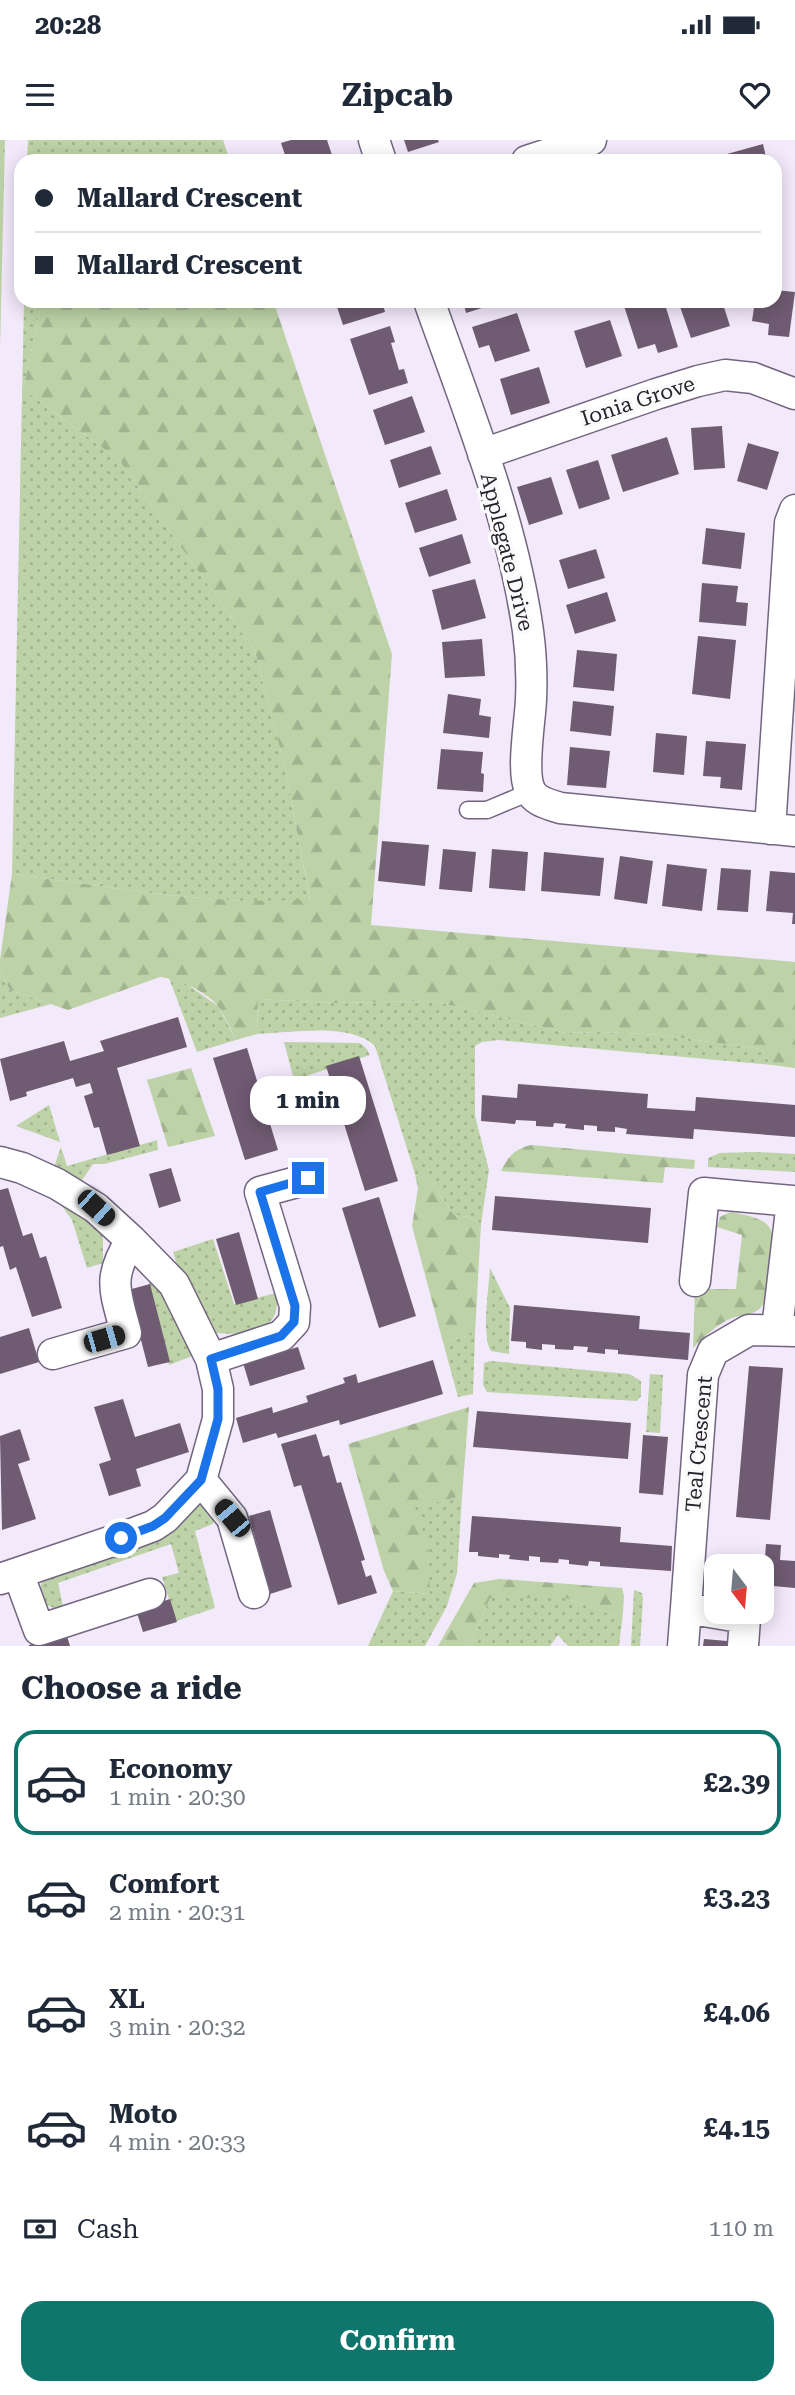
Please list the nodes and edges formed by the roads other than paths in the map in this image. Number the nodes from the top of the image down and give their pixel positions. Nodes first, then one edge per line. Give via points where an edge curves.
1 (591, 140) edge
2 (548, 154) edge
3 (431, 308) edge
4 (795, 394) edge
5 (483, 454) junction
6 (795, 510) edge
7 (530, 792) junction
8 (468, 810) dead end
9 (782, 830) edge
10 (0, 1163) edge
11 (308, 1178) dead end
12 (131, 1240) junction
13 (695, 1281) dead end
14 (786, 1330) edge
15 (53, 1354) dead end
16 (211, 1359) junction
17 (201, 1480) junction
18 (9, 1576) edge
19 (254, 1593) dead end
20 (150, 1594) dead end
21 (686, 1608) junction
22 (683, 1646) edge
23 (743, 1646) edge

1 - 2 street
3 - 5 street, Applegate Drive
4 - 5 street, Ionia Grove via 754,378 725,376 698,381
5 - 7 street, Applegate Drive via 513,555 528,632 531,698 526,778
6 - 9 street via 790,523
7 - 8 lane via 487,810
7 - 9 street via 541,802 560,808
10 - 12 street via 57,1184 96,1208
11 - 16 street via 260,1192 295,1306 294,1322 281,1336
12 - 15 street via 114,1276 126,1333
12 - 16 street via 174,1284
13 - 14 street, Teal Crescent via 704,1193 792,1201
14 - 21 street, Teal Crescent via 749,1330 713,1351 704,1370
16 - 17 street via 218,1419
17 - 18 street via 153,1526
17 - 19 street via 232,1518
18 - 20 street via 39,1630
21 - 22 street, Teal Crescent
21 - 23 street via 745,1618

